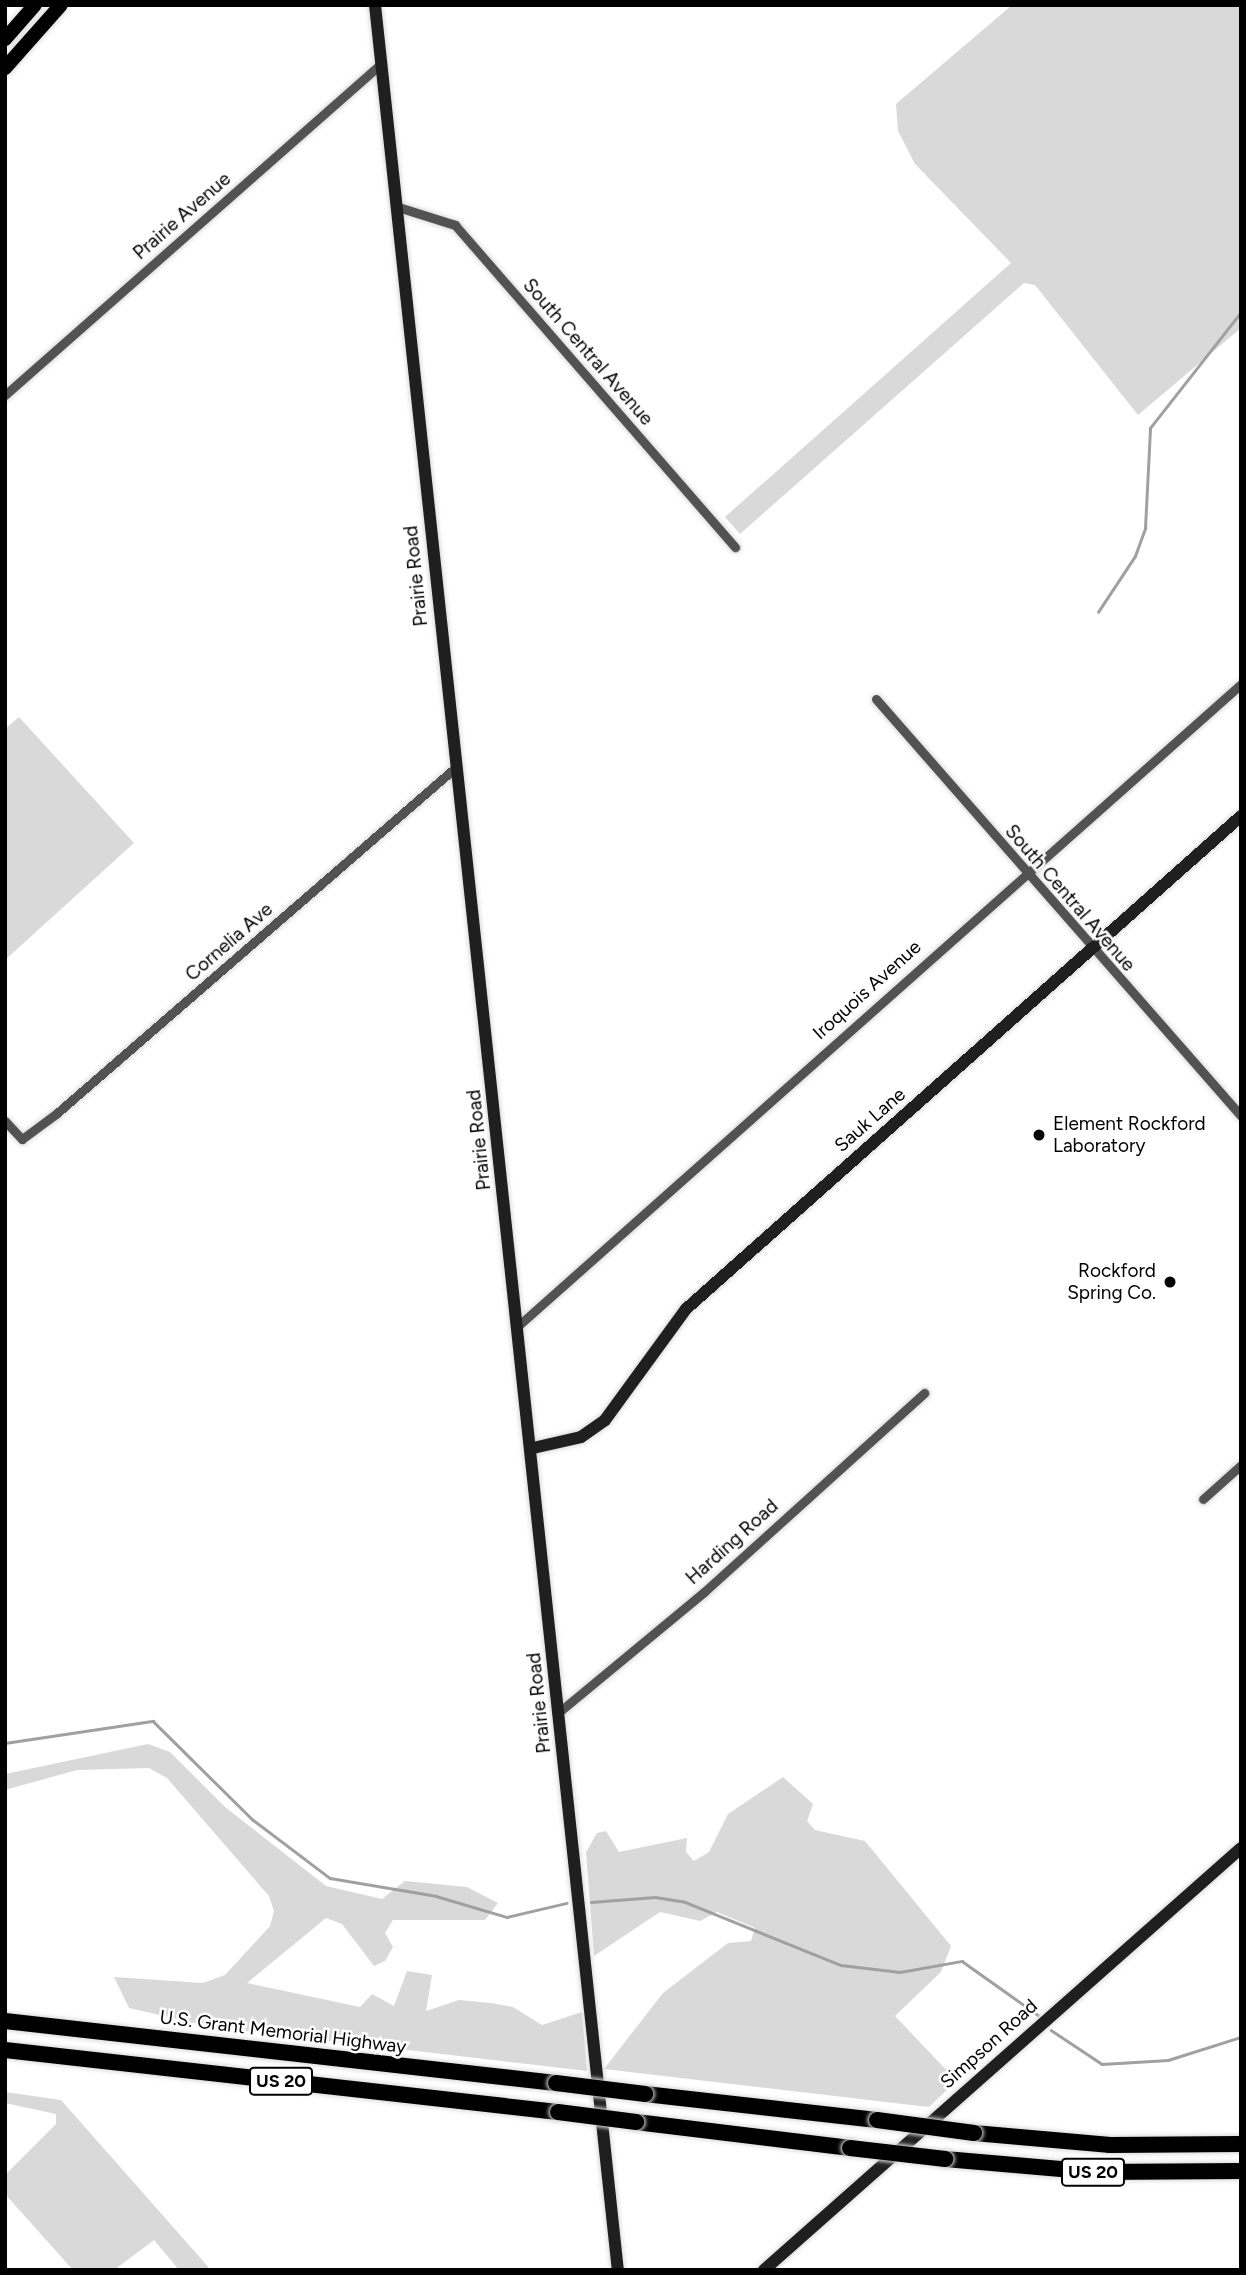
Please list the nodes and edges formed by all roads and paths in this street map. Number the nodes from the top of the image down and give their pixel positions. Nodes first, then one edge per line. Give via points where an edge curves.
1 (35, 5) edge
2 (61, 5) edge
3 (375, 5) edge
4 (5, 39) edge
5 (382, 63) junction
6 (5, 68) edge
7 (398, 207) junction
8 (5, 395) edge
9 (735, 547) dead end
10 (1241, 684) edge
11 (876, 699) dead end
12 (456, 767) junction
13 (1241, 816) edge
14 (1024, 873) junction
15 (1093, 952) junction
16 (1241, 1116) edge
17 (5, 1121) edge
18 (519, 1325) junction
19 (923, 1393) dead end
20 (533, 1448) junction
21 (1241, 1465) edge
22 (1203, 1499) dead end
23 (559, 1712) junction
24 (1241, 1848) edge
25 (5, 2021) edge
26 (5, 2050) edge
27 (1241, 2144) edge
28 (1241, 2171) edge
29 (618, 2270) edge
30 (764, 2270) edge

1 - 4 main road
2 - 6 main road
3 - 5 street, Prairie Road
5 - 7 street, Prairie Road
5 - 8 street, Prairie Avenue
7 - 9 street, South Central Avenue via 455,225
7 - 12 street, Prairie Road
10 - 14 street, Iroquois Avenue
11 - 14 street, South Central Avenue
12 - 17 street, Cornelia Ave via 22,1139
12 - 18 street, Prairie Road
13 - 15 street, Sauk Lane
14 - 15 street, South Central Avenue
14 - 18 street, Iroquois Avenue
15 - 16 street, South Central Avenue
15 - 20 street, Sauk Lane via 686,1309 605,1420 581,1437
18 - 20 street, Prairie Road
19 - 23 street, Harding Road via 704,1592
20 - 23 street, Prairie Road
21 - 22 street
23 - 29 street, Prairie Road
24 - 30 street, Simpson Road
25 - 27 highway, U.S. Grant Memorial Highway / US 20, bridge via 974,2133 1110,2145
26 - 28 highway, US 20, bridge via 945,2159 1098,2172

